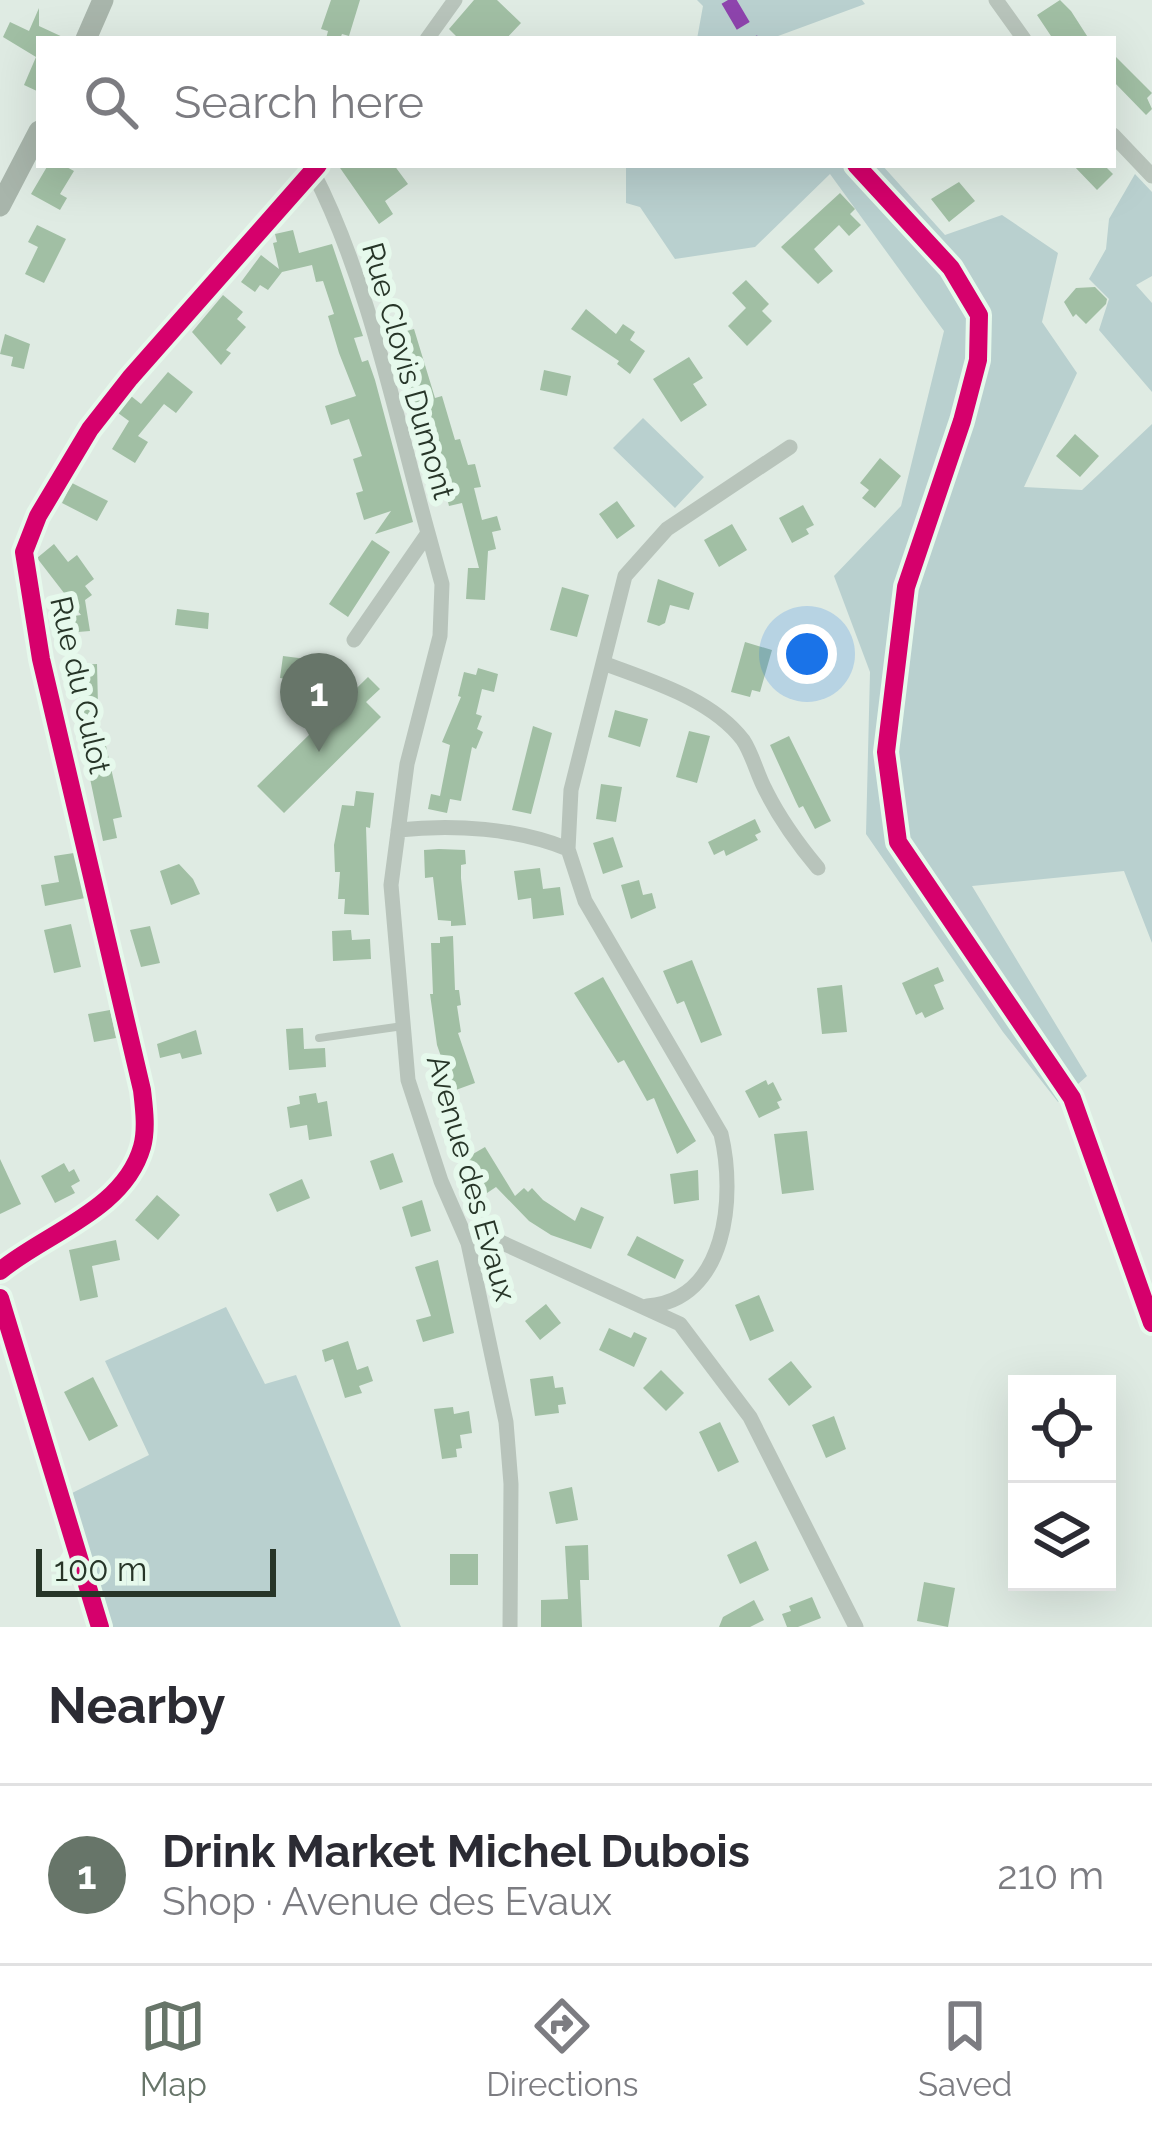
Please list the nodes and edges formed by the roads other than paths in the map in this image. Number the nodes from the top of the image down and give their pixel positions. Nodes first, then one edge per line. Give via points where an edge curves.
1 (103, 0) edge
2 (455, 0) edge
3 (996, 0) edge
4 (87, 36) edge
5 (430, 36) edge
6 (1022, 36) edge
7 (36, 136) edge
8 (1116, 138) edge
9 (316, 168) edge
10 (1152, 176) edge
11 (0, 206) edge
12 (790, 447) dead end
13 (428, 533) junction
14 (354, 640) dead end
15 (606, 664) junction
16 (398, 830) junction
17 (568, 849) junction
18 (818, 868) dead end
19 (404, 1027) junction
20 (319, 1038) dead end
21 (468, 1243) junction
22 (0, 1248) edge
23 (21, 1253) junction
24 (0, 1260) edge
25 (0, 1271) edge
26 (0, 1298) edge
27 (647, 1306) junction
28 (100, 1627) edge
29 (510, 1627) edge
30 (856, 1627) edge

1 - 4 street
2 - 5 street
3 - 6 street
7 - 11 street
8 - 10 street
9 - 13 street, Rue Clovis Dumont
9 - 23 street, Rue du Culot via 90,428 29,533 24,570 41,659 144,1118 143,1144 114,1194
12 - 15 street via 667,529 641,556 626,576
13 - 14 street, Rue Clovis Dumont
13 - 16 street, Avenue des Evaux via 442,584 440,636
15 - 17 street via 571,790
15 - 18 street via 672,689 743,741
16 - 17 street via 472,829
16 - 19 street, Avenue des Evaux via 391,885
17 - 27 street via 585,901 721,1134 729,1166 730,1195 699,1285 672,1304
19 - 20 lane
19 - 21 street, Avenue des Evaux via 419,1120
21 - 27 street via 494,1239
21 - 29 street, Avenue des Evaux via 506,1422
22 - 23 street
23 - 24 street
23 - 25 street
23 - 26 street
26 - 28 street
27 - 30 street via 680,1324 750,1417

